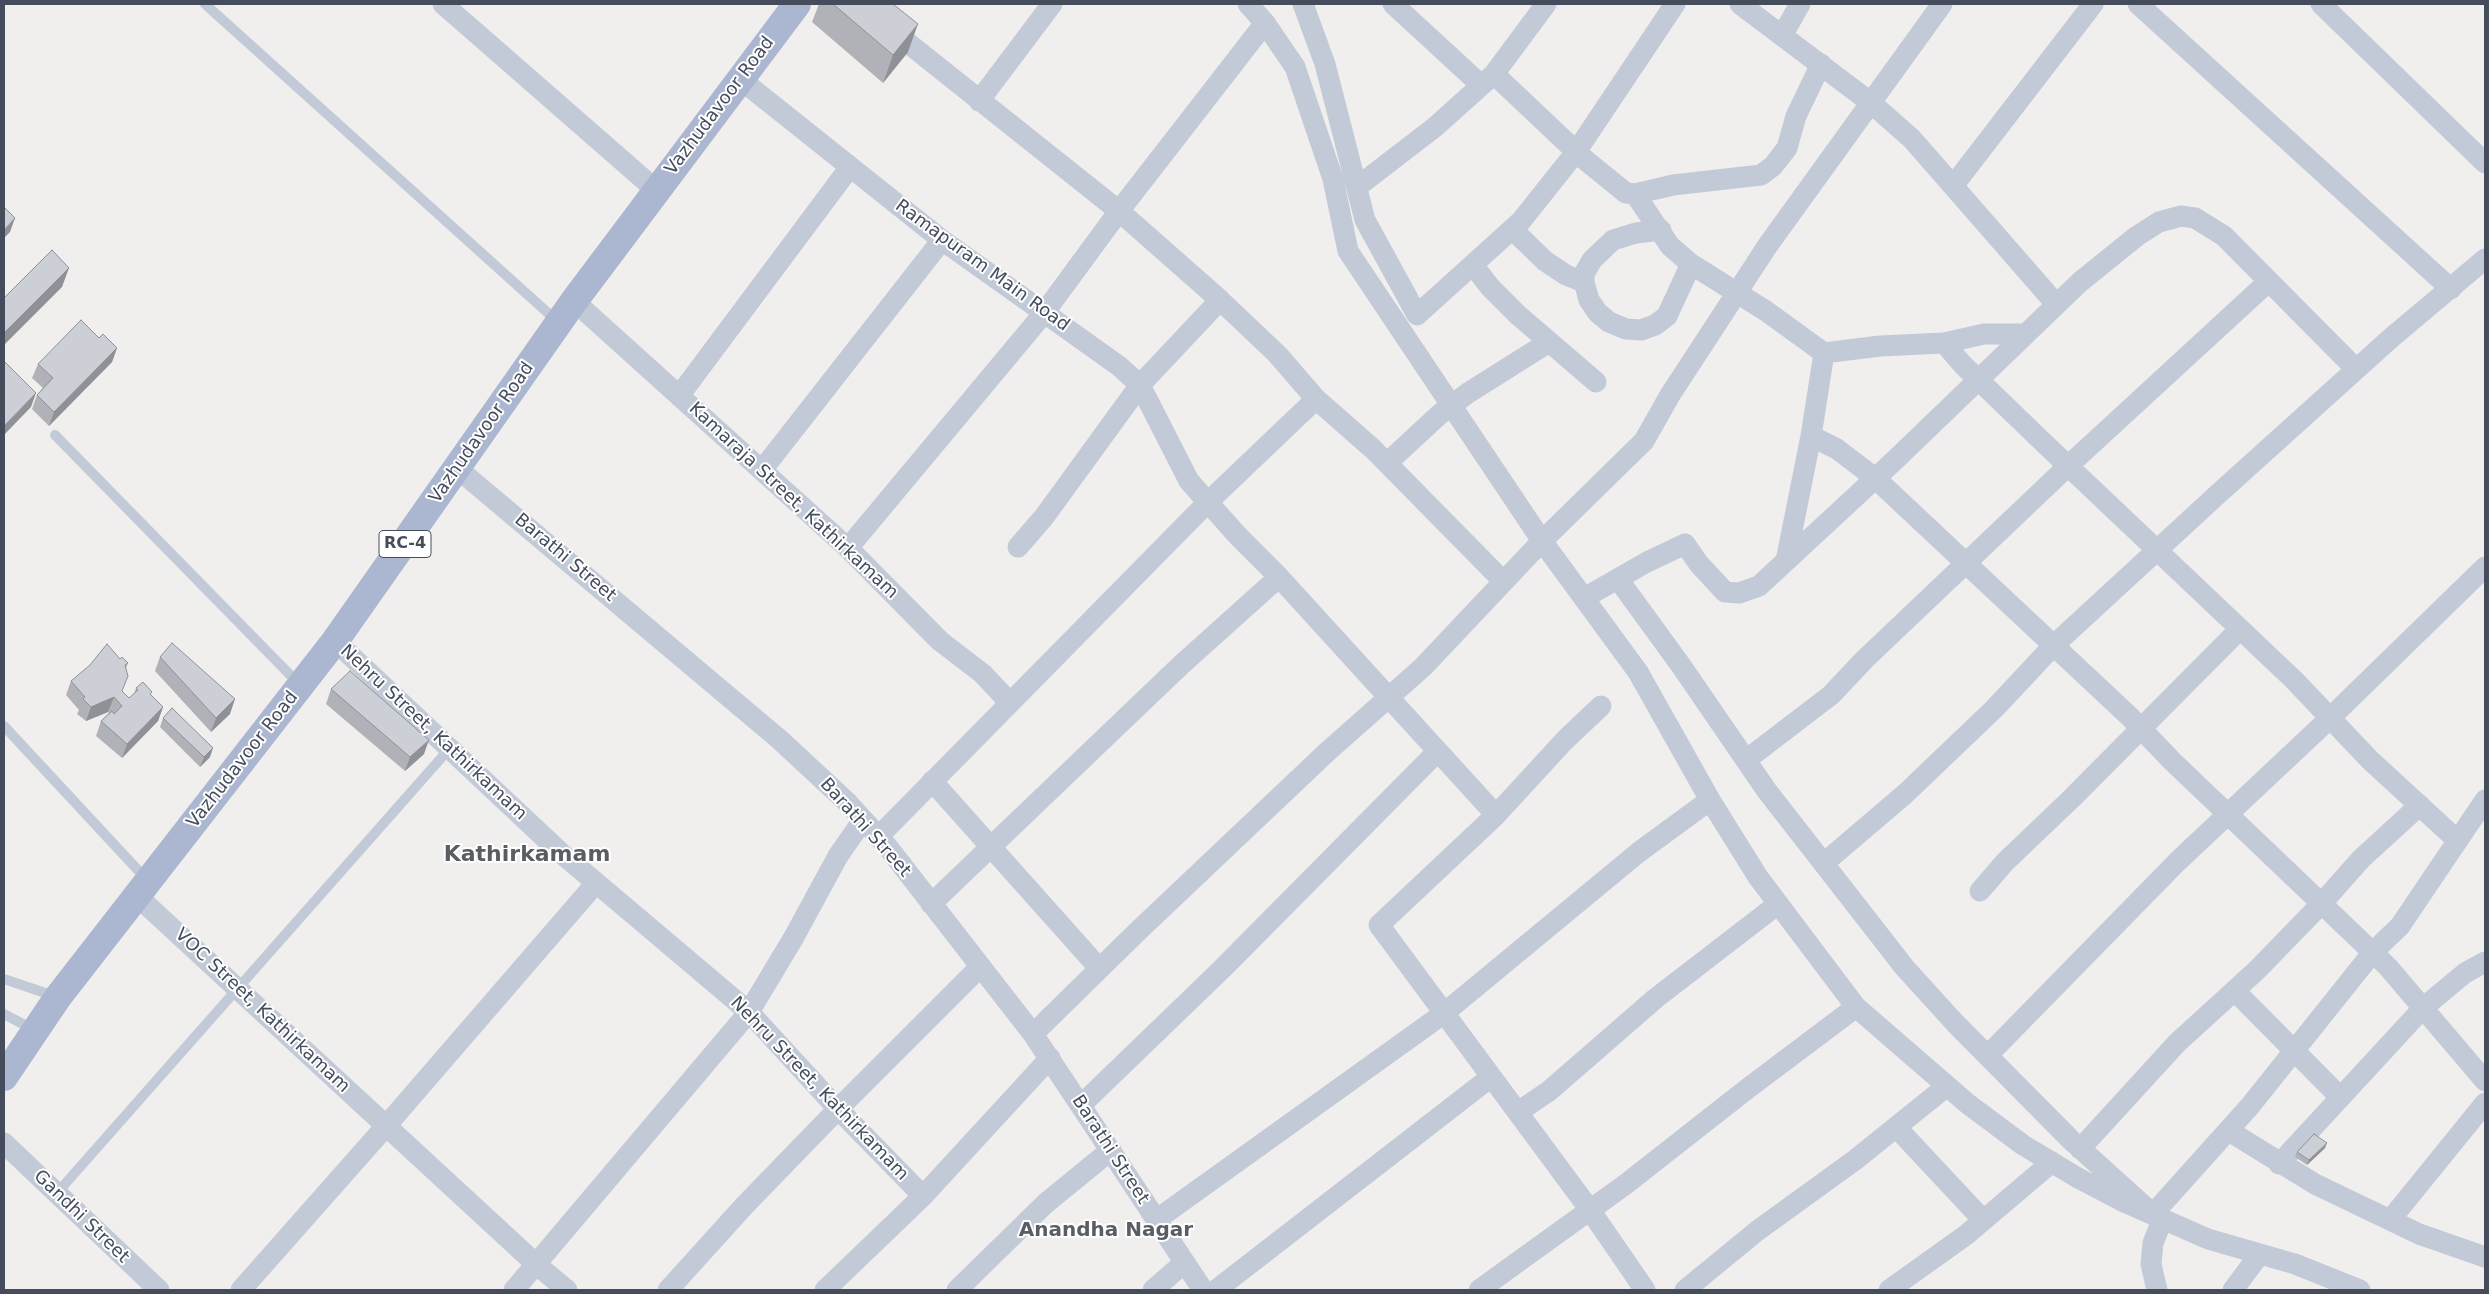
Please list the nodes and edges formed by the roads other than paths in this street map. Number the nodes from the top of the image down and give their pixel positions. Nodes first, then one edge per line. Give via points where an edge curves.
1 (205, 4) edge
2 (443, 4) edge
3 (797, 4) edge
4 (859, 4) edge
5 (1052, 4) edge
6 (1248, 4) edge
7 (1303, 4) edge
8 (1393, 4) edge
9 (1546, 4) edge
10 (1675, 4) edge
11 (1740, 4) edge
12 (1800, 4) edge
13 (1942, 4) edge
14 (2094, 4) edge
15 (2138, 4) edge
16 (2321, 4) edge
17 (1265, 23) junction
18 (1783, 34) junction
19 (1821, 64) junction
20 (1488, 79) junction
21 (740, 80) junction
22 (979, 101) junction
23 (1870, 102) junction
24 (1576, 152) junction
25 (2485, 163) edge
26 (850, 167) junction
27 (1953, 186) junction
28 (1357, 187) junction
29 (656, 190) junction
30 (1635, 194) junction
31 (1119, 210) junction
32 (1512, 230) junction
33 (1661, 230) junction
34 (942, 240) junction
35 (2485, 259) edge
36 (1473, 264) junction
37 (1691, 264) junction
38 (2269, 281) junction
39 (1584, 282) junction
40 (2451, 289) junction
41 (1736, 293) junction
42 (1220, 300) junction
43 (2056, 304) junction
44 (566, 312) junction
45 (1044, 313) junction
46 (2024, 334) junction
47 (1548, 342) junction
48 (1944, 343) junction
49 (1824, 353) junction
50 (2356, 369) junction
51 (1980, 379) junction
52 (1596, 382) dead end
53 (1140, 385) junction
54 (680, 396) junction
55 (1316, 400) junction
56 (1453, 405) junction
57 (55, 435) dead end
58 (1811, 436) junction
59 (1387, 463) junction
60 (2068, 466) junction
61 (458, 468) junction
62 (762, 470) junction
63 (1875, 478) junction
64 (1208, 502) junction
65 (1542, 541) junction
66 (1018, 547) dead end
67 (848, 548) junction
68 (2157, 551) junction
69 (1786, 561) junction
70 (1966, 564) junction
71 (2485, 567) edge
72 (1279, 577) junction
73 (1618, 579) junction
74 (1503, 581) junction
75 (1584, 598) junction
76 (2239, 630) junction
77 (336, 641) junction
78 (2053, 646) junction
79 (300, 686) junction
80 (1390, 698) junction
81 (1010, 703) junction
82 (1601, 706) dead end
83 (2329, 719) junction
84 (4, 726) edge
85 (2141, 730) junction
86 (451, 748) junction
87 (1437, 752) junction
88 (1746, 760) junction
89 (932, 782) junction
90 (1710, 800) junction
91 (2485, 800) edge
92 (2420, 805) junction
93 (2228, 814) junction
94 (1496, 815) junction
95 (863, 820) junction
96 (878, 836) junction
97 (2457, 840) junction
98 (990, 846) junction
99 (1824, 863) junction
100 (596, 882) junction
101 (143, 889) junction
102 (1980, 891) dead end
103 (2322, 903) junction
104 (931, 904) junction
105 (1778, 904) junction
106 (2372, 952) junction
107 (2485, 962) edge
108 (980, 967) junction
109 (1099, 968) junction
110 (4, 979) edge
111 (236, 988) junction
112 (2235, 991) junction
113 (58, 998) junction
114 (1856, 1007) junction
115 (2424, 1007) junction
116 (749, 1012) junction
117 (4, 1014) edge
118 (1443, 1014) junction
119 (34, 1030) junction
120 (1033, 1034) junction
121 (2294, 1051) junction
122 (1988, 1055) junction
123 (1050, 1058) junction
124 (4, 1077) edge
125 (1491, 1077) junction
126 (2485, 1081) edge
127 (1947, 1086) junction
128 (2340, 1097) junction
129 (2485, 1103) edge
130 (1081, 1105) junction
131 (838, 1108) junction
132 (1518, 1112) junction
133 (386, 1126) junction
134 (1896, 1127) junction
135 (2228, 1131) junction
136 (4, 1143) edge
137 (2080, 1149) junction
138 (1112, 1150) junction
139 (2052, 1162) junction
140 (2279, 1164) junction
141 (56, 1192) junction
142 (922, 1196) junction
143 (1590, 1210) junction
144 (2158, 1216) junction
145 (2391, 1219) junction
146 (1156, 1220) junction
147 (1983, 1220) junction
148 (2259, 1255) junction
149 (2485, 1257) edge
150 (1184, 1263) junction
151 (537, 1266) junction
152 (2352, 1288) edge
153 (159, 1290) edge
154 (241, 1290) edge
155 (514, 1290) edge
156 (567, 1290) edge
157 (668, 1290) edge
158 (825, 1290) edge
159 (957, 1290) edge
160 (1153, 1290) edge
161 (1203, 1290) edge
162 (1216, 1290) edge
163 (1479, 1290) edge
164 (1645, 1290) edge
165 (1685, 1290) edge
166 (1889, 1290) edge
167 (2157, 1290) edge
168 (2233, 1290) edge

1 - 44 lane
2 - 29 street
3 - 21 main road, Vazhudavoor Road / RC-4
4 - 22 street
5 - 22 street
6 - 17 street
7 - 28 street via 1325,64
8 - 20 street
9 - 20 street
10 - 24 street
11 - 18 street
12 - 18 street
13 - 23 street
14 - 27 street
15 - 40 street
16 - 25 street
17 - 31 street
17 - 56 street via 1295,67 1333,179 1348,251
18 - 19 street
19 - 23 street
19 - 30 street via 1796,116 1788,148 1761,175 1673,185
20 - 24 street
20 - 28 street via 1435,127
21 - 26 street, Ramapuram Main Road
21 - 29 main road, Vazhudavoor Road / RC-4
22 - 31 street
23 - 27 street via 1912,139
23 - 41 street
24 - 30 street via 1626,193
24 - 32 street
26 - 34 street, Ramapuram Main Road
26 - 54 street
27 - 43 street
28 - 36 street via 1365,220 1417,315
29 - 44 main road, Vazhudavoor Road / RC-4
30 - 33 street
31 - 42 street
31 - 45 street
32 - 36 street
32 - 39 street via 1545,261
33 - 37 street via 1670,246
33 - 39 street via 1614,240 1592,260 1584,274
34 - 45 street, Ramapuram Main Road
34 - 62 street
35 - 40 street
36 - 47 street via 1490,287
37 - 39 street via 1667,316 1642,330 1626,329 1598,313
37 - 41 street
38 - 43 street via 2224,236 2195,218 2181,216 2159,222 2137,236
38 - 50 street
38 - 60 street
40 - 50 street
41 - 49 street
41 - 65 street via 1644,441
42 - 53 street
42 - 55 street via 1277,354
43 - 46 street
44 - 54 street, Kamaraja Street, Kathirkamam
44 - 61 main road, Vazhudavoor Road / RC-4
45 - 53 street, Ramapuram Main Road
45 - 67 street
46 - 48 street via 1984,334
46 - 51 street
47 - 52 street
47 - 56 street
48 - 49 street
48 - 51 street
49 - 58 street
50 - 68 street
51 - 60 street
51 - 63 street
53 - 64 street, Ramapuram Main Road via 1189,481
53 - 66 street via 1044,517
54 - 62 street, Kamaraja Street, Kathirkamam
55 - 59 street
55 - 64 street
56 - 59 street
56 - 65 street
57 - 79 lane
58 - 63 street via 1837,450
58 - 69 street
59 - 74 street
60 - 68 street
60 - 70 street
61 - 77 main road, Vazhudavoor Road / RC-4
61 - 95 street, Barathi Street via 779,739
62 - 67 street, Kamaraja Street, Kathirkamam
63 - 69 street
63 - 70 street
64 - 72 street, Ramapuram Main Road
64 - 81 street
65 - 74 street
65 - 75 street
67 - 81 street, Kamaraja Street, Kathirkamam via 940,642 983,674
68 - 76 street
68 - 78 street
69 - 73 street via 1759,586 1739,593 1725,592 1685,544
70 - 78 street
70 - 88 street via 1831,695
71 - 83 street
72 - 80 street, Ramapuram Main Road
72 - 98 street
73 - 75 street
73 - 88 street
74 - 80 street
75 - 90 street via 1638,672
76 - 83 street via 2294,680
76 - 85 street
77 - 79 main road, Vazhudavoor Road / RC-4
77 - 86 street, Nehru Street, Kathirkamam
78 - 85 street
78 - 99 street via 1939,762
79 - 101 main road, Vazhudavoor Road / RC-4
80 - 87 street, Ramapuram Main Road
80 - 109 street via 1326,752
81 - 89 street
82 - 94 street
83 - 92 street
83 - 93 street
84 - 101 lane
85 - 93 street
85 - 102 street via 2018,849
86 - 100 street, Nehru Street, Kathirkamam via 560,853
86 - 111 lane
87 - 94 street, Ramapuram Main Road
87 - 130 street via 1222,970
88 - 99 street
89 - 96 street
89 - 98 street
90 - 105 street
90 - 118 street via 1639,852
91 - 97 street
92 - 97 street
92 - 103 street via 2361,859
93 - 103 street
93 - 122 street
94 - 118 street via 1378,925
95 - 96 street, Barathi Street
95 - 116 street via 838,856
96 - 104 street, Barathi Street
97 - 106 street via 2400,926
98 - 104 street
98 - 109 street
99 - 122 street via 1905,968
100 - 116 street, Nehru Street, Kathirkamam
100 - 133 street
101 - 111 street, VOC Street, Kathirkamam
101 - 113 main road, Vazhudavoor Road / RC-4
103 - 106 street
103 - 112 street
104 - 108 street, Barathi Street
105 - 114 street
105 - 132 street via 1656,998 1548,1091
106 - 115 street
106 - 121 street
107 - 115 street via 2465,973
108 - 120 street, Barathi Street
108 - 131 street
109 - 120 street
110 - 113 lane
111 - 133 street, VOC Street, Kathirkamam
111 - 141 lane
112 - 121 street
112 - 137 street via 2177,1043
113 - 119 main road, Vazhudavoor Road / RC-4
114 - 127 street
114 - 143 street
115 - 126 street
115 - 128 street
116 - 131 street, Nehru Street, Kathirkamam
116 - 151 street
117 - 119 lane
118 - 125 street
118 - 146 street
119 - 124 main road, Vazhudavoor Road / RC-4
120 - 123 street, Barathi Street
121 - 128 street
121 - 135 street
122 - 137 street
123 - 130 street, Barathi Street
123 - 142 street
125 - 132 street
125 - 162 street
127 - 134 street
127 - 139 street via 2023,1145
128 - 140 street
129 - 145 street
130 - 138 street, Barathi Street
131 - 142 street, Nehru Street, Kathirkamam
131 - 157 street
132 - 143 street
133 - 151 street, VOC Street, Kathirkamam
133 - 154 street
134 - 147 street
134 - 165 street via 1800,1202 1757,1231
135 - 140 street
135 - 144 street
136 - 141 street, Gandhi Street
137 - 144 street
138 - 146 street, Barathi Street
138 - 159 street via 1046,1203
139 - 144 street via 2124,1202
139 - 147 street
140 - 145 street
141 - 153 street, Gandhi Street
142 - 158 street
143 - 163 street
143 - 164 street
144 - 148 street via 2208,1239
144 - 167 street via 2151,1264
145 - 149 street via 2419,1234
146 - 150 street, Barathi Street
147 - 166 street
148 - 152 street via 2295,1264
148 - 168 street
150 - 160 street
150 - 161 street, Barathi Street
151 - 155 street
151 - 156 street, VOC Street, Kathirkamam

